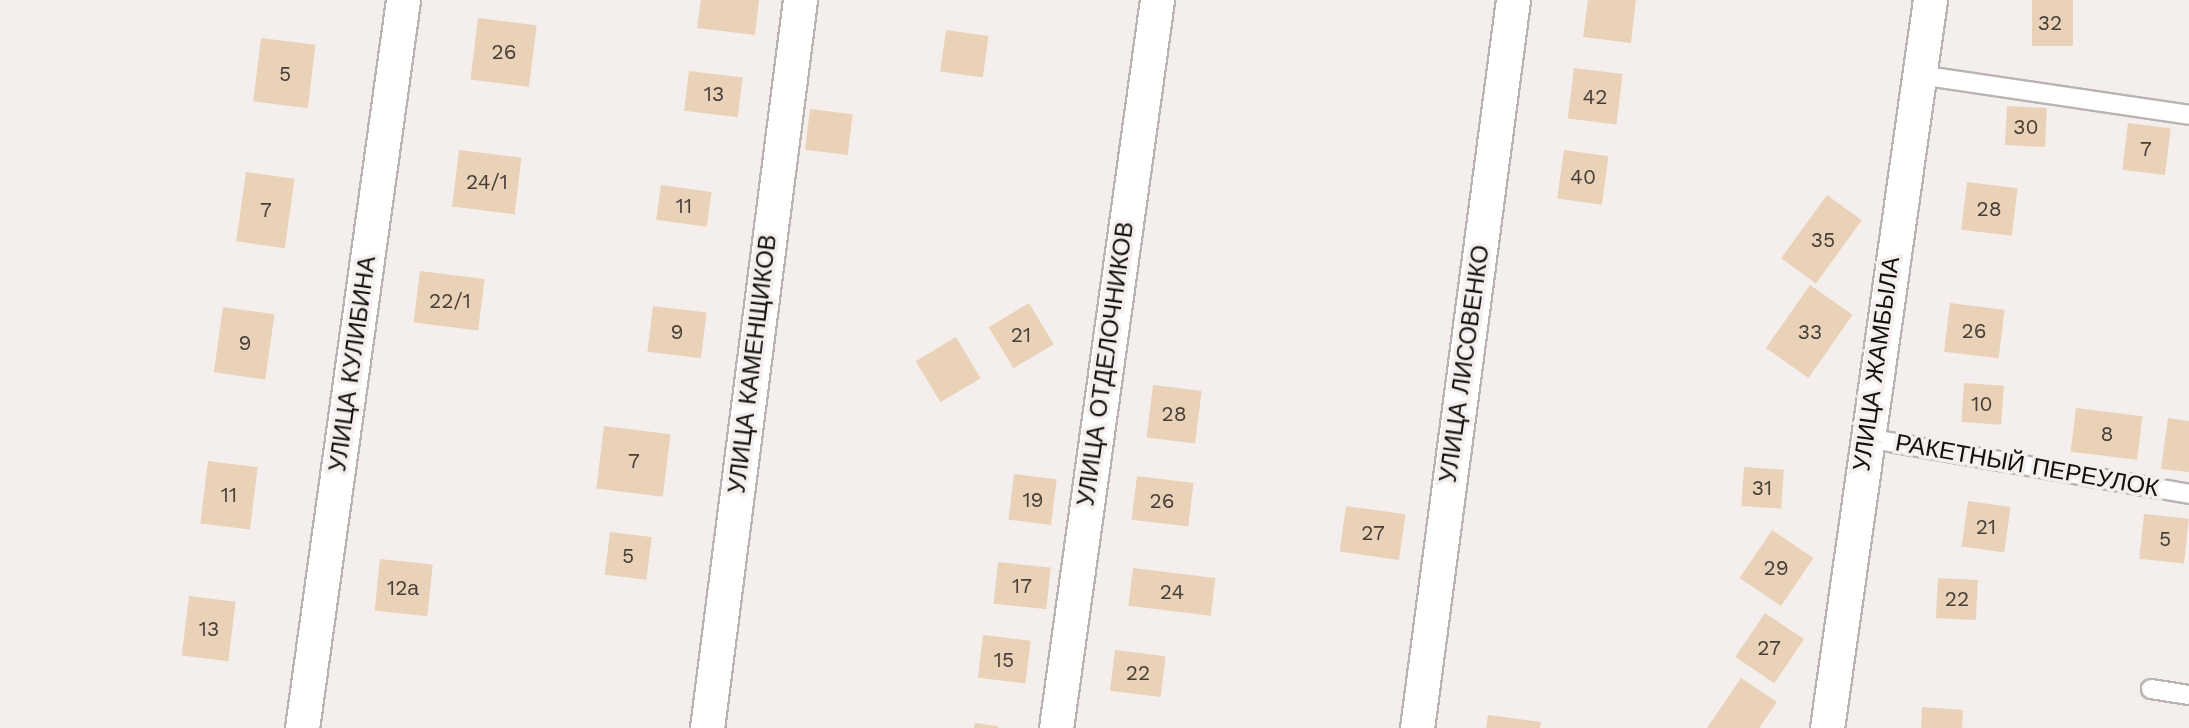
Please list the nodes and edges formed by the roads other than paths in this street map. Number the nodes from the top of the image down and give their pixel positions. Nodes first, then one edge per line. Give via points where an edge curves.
1 (403, 0) edge
2 (800, 0) edge
3 (1157, 0) edge
4 (1513, 0) edge
5 (1930, 0) edge
6 (1919, 75) junction
7 (2189, 115) edge
8 (1866, 438) junction
9 (2189, 494) edge
10 (2151, 690) dead end
11 (2189, 695) edge
12 (302, 728) edge
13 (707, 728) edge
14 (1056, 728) edge
15 (1417, 728) edge
16 (1827, 728) edge

1 - 12 street, УЛИЦА КУЛИБИНА
2 - 13 street, УЛИЦА КАМЕНЩИКОВ
3 - 14 street, УЛИЦА ОТДЕЛОЧНИКОВ
4 - 15 street, УЛИЦА ЛИСОВЕНКО
5 - 6 street, УЛИЦА ЖАМБЫЛА
6 - 7 lane
6 - 8 street, УЛИЦА ЖАМБЫЛА
8 - 9 lane, РАКЕТНЫЙ ПЕРЕУЛОК
8 - 16 street, УЛИЦА ЖАМБЫЛА
10 - 11 lane

